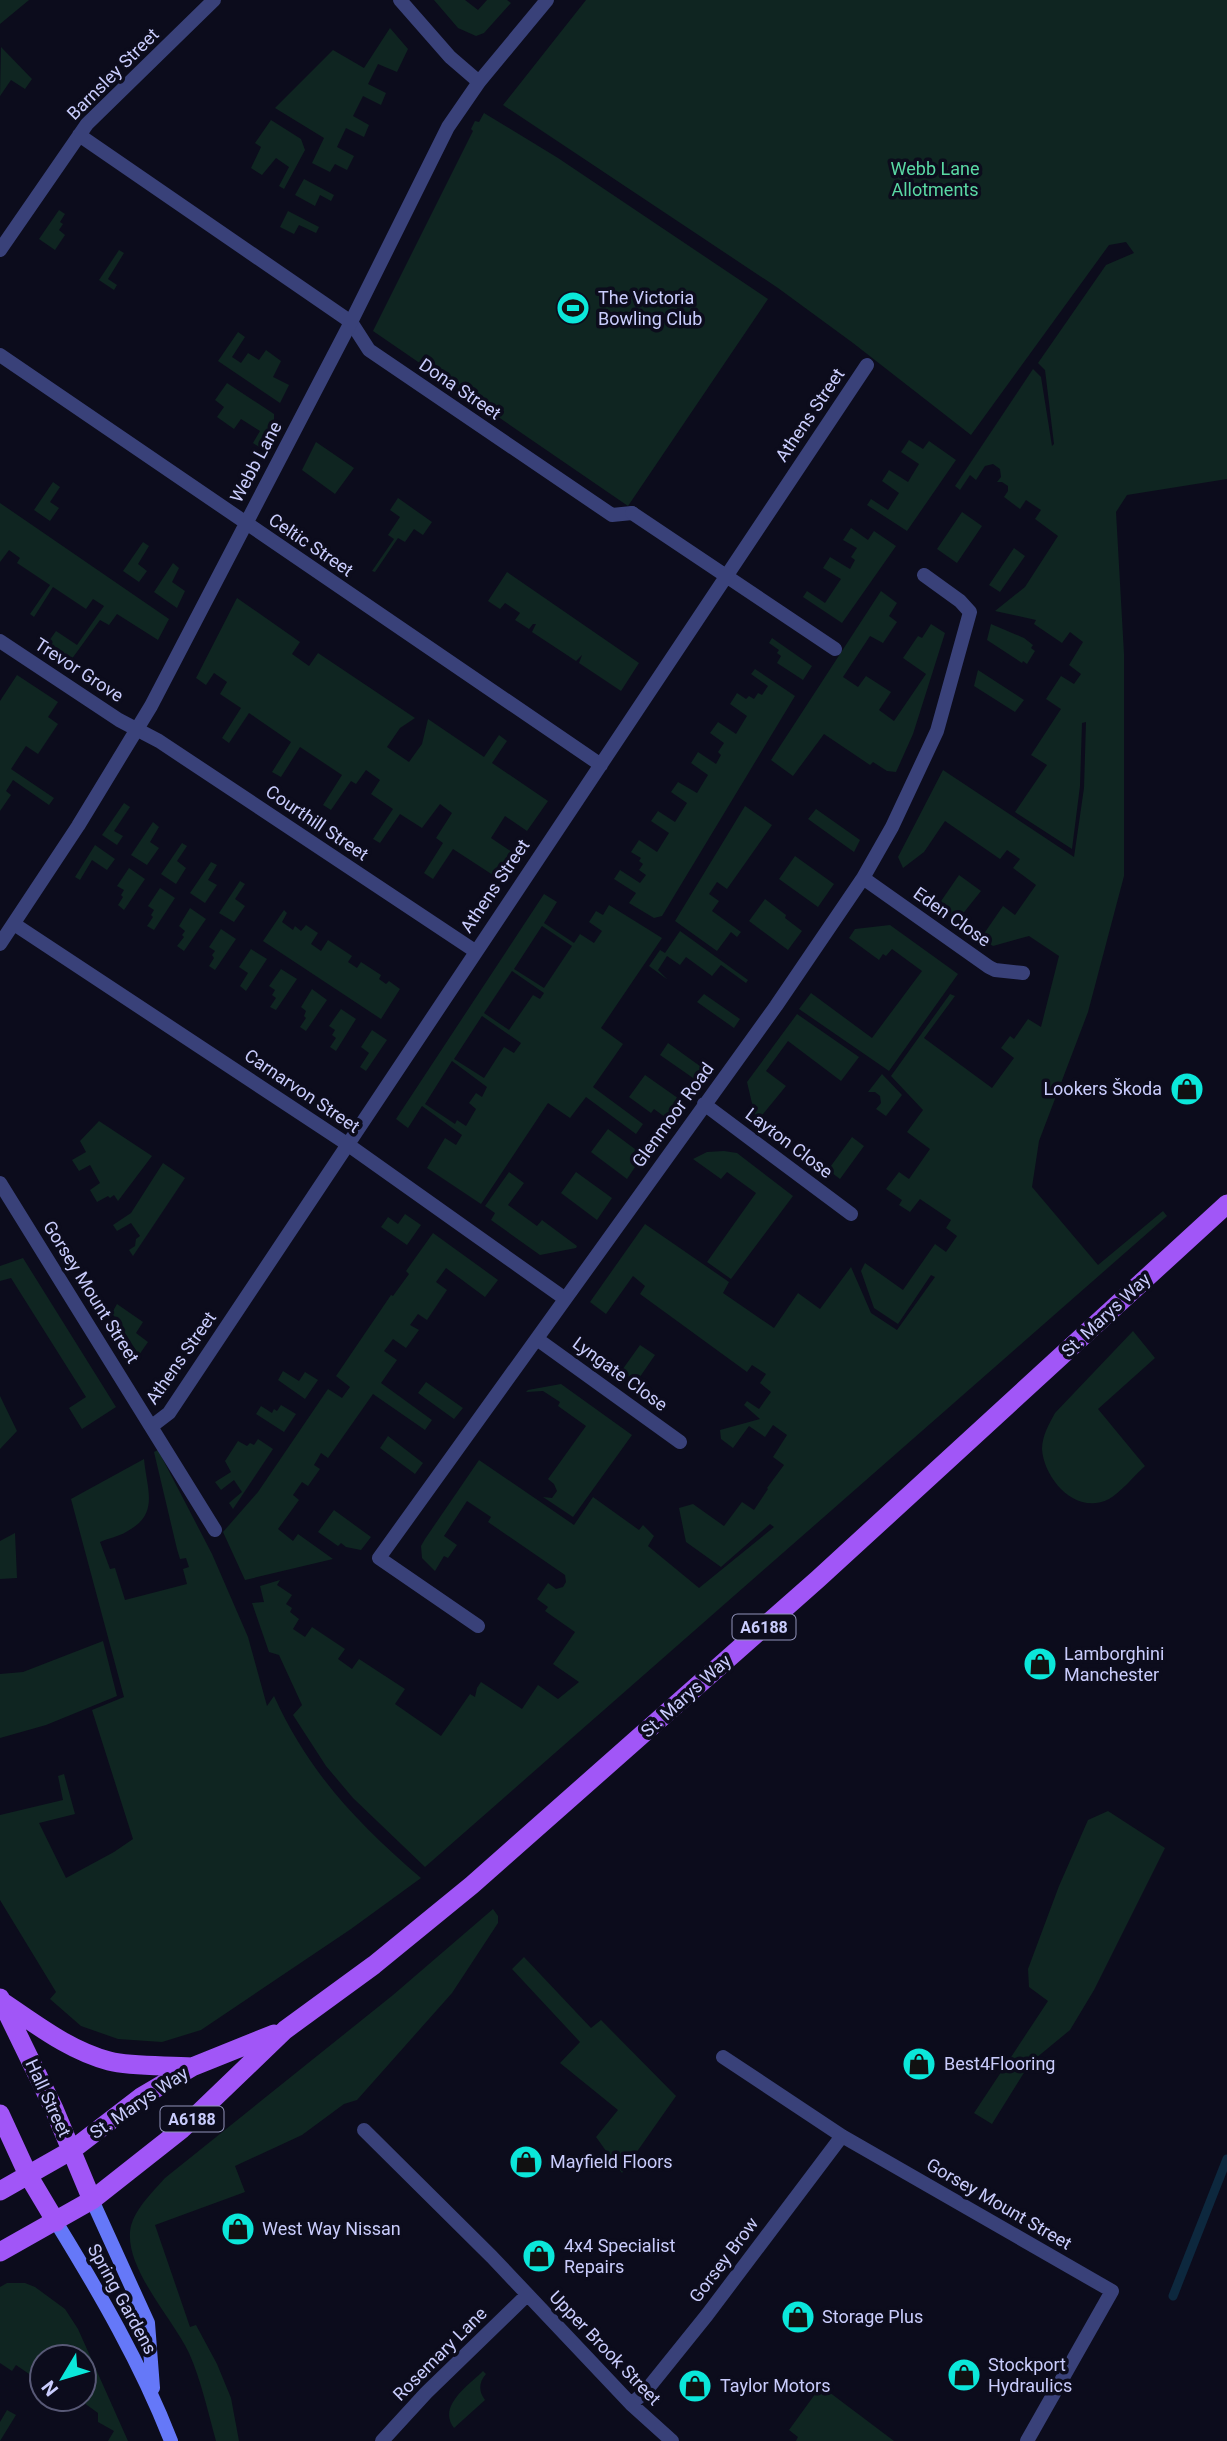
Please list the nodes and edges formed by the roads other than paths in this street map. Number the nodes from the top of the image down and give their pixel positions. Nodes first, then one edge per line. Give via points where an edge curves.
1 (214, 0) edge
2 (400, 0) edge
3 (547, 0) edge
4 (479, 82) junction
5 (79, 135) junction
6 (0, 250) edge
7 (351, 322) junction
8 (0, 355) edge
9 (867, 365) dead end
10 (245, 524) junction
11 (724, 575) junction
12 (924, 575) dead end
13 (0, 641) edge
14 (835, 649) dead end
15 (137, 730) junction
16 (601, 765) junction
17 (863, 878) junction
18 (14, 923) junction
19 (0, 944) edge
20 (475, 951) junction
21 (1023, 973) dead end
22 (704, 1104) junction
23 (347, 1144) junction
24 (0, 1183) edge
25 (1227, 1204) edge
26 (851, 1214) dead end
27 (564, 1298) junction
28 (537, 1339) junction
29 (152, 1426) junction
30 (680, 1442) dead end
31 (215, 1530) dead end
32 (478, 1626) dead end
33 (1, 2000) edge
34 (285, 2030) junction
35 (723, 2057) dead end
36 (191, 2067) junction
37 (0, 2114) edge
38 (364, 2130) dead end
39 (842, 2136) junction
40 (72, 2150) junction
41 (29, 2175) junction
42 (0, 2190) edge
43 (92, 2200) junction
44 (56, 2222) junction
45 (0, 2252) edge
46 (527, 2295) junction
47 (154, 2396) junction
48 (631, 2404) junction
49 (171, 2441) edge
50 (382, 2441) edge
51 (672, 2441) edge
52 (1027, 2441) edge

1 - 5 street, Barnsley Street
2 - 4 street via 450,57
3 - 4 street, Webb Lane
4 - 7 street, Webb Lane via 448,127
5 - 6 street, Barnsley Street
5 - 7 street, Dona Street
7 - 10 street, Webb Lane
7 - 11 street, Dona Street via 369,350 612,515 632,513
8 - 10 street, Celtic Street
9 - 11 street, Athens Street
10 - 15 street, Webb Lane
10 - 16 street, Celtic Street
11 - 14 street, Dona Street
11 - 16 street, Athens Street
12 - 17 street, Glenmoor Road via 970,612 937,731
13 - 15 street, Trevor Grove
15 - 18 street, Webb Lane
15 - 20 street, Courthill Street
16 - 20 street, Athens Street
17 - 21 street, Eden Close via 989,967
17 - 22 street, Glenmoor Road
18 - 19 street, Webb Lane
18 - 23 street, Carnarvon Street
20 - 23 street, Athens Street
22 - 26 street, Layton Close
22 - 27 street, Glenmoor Road
23 - 27 street, Carnarvon Street
23 - 29 street, Athens Street via 169,1413
24 - 29 street, Gorsey Mount Street
25 - 34 main road, St. Marys Way / A6188 via 818,1579 472,1885
27 - 28 street, Glenmoor Road
28 - 30 street, Lyngate Close
28 - 32 street, Glenmoor Road via 379,1558
29 - 31 street, Gorsey Mount Street
33 - 36 main road, A6188 via 73,2047 101,2059
33 - 40 main road, Hall Street
34 - 36 main road, St. Marys Way / A6188
34 - 43 main road, St. Marys Way / A6188 via 182,2129
35 - 39 street, Gorsey Mount Street
36 - 40 main road, St. Marys Way / A6188 via 141,2097
37 - 41 main road
38 - 46 street, Upper Brook Street
39 - 48 street, Gorsey Brow via 714,2305
39 - 52 street, Gorsey Mount Street via 1112,2291
40 - 41 main road, St. Marys Way / A6188
40 - 43 main road, Hall Street
41 - 42 main road, St. Marys Way / A6188
41 - 44 main road
43 - 44 main road, St. Marys Way / A6188
43 - 47 main road, Spring Gardens via 148,2323
44 - 45 main road, St. Marys Way / A6188
44 - 47 main road, Spring Gardens
46 - 48 street, Upper Brook Street
46 - 50 street, Rosemary Lane
47 - 49 main road, Spring Gardens
48 - 51 street, Upper Brook Street

